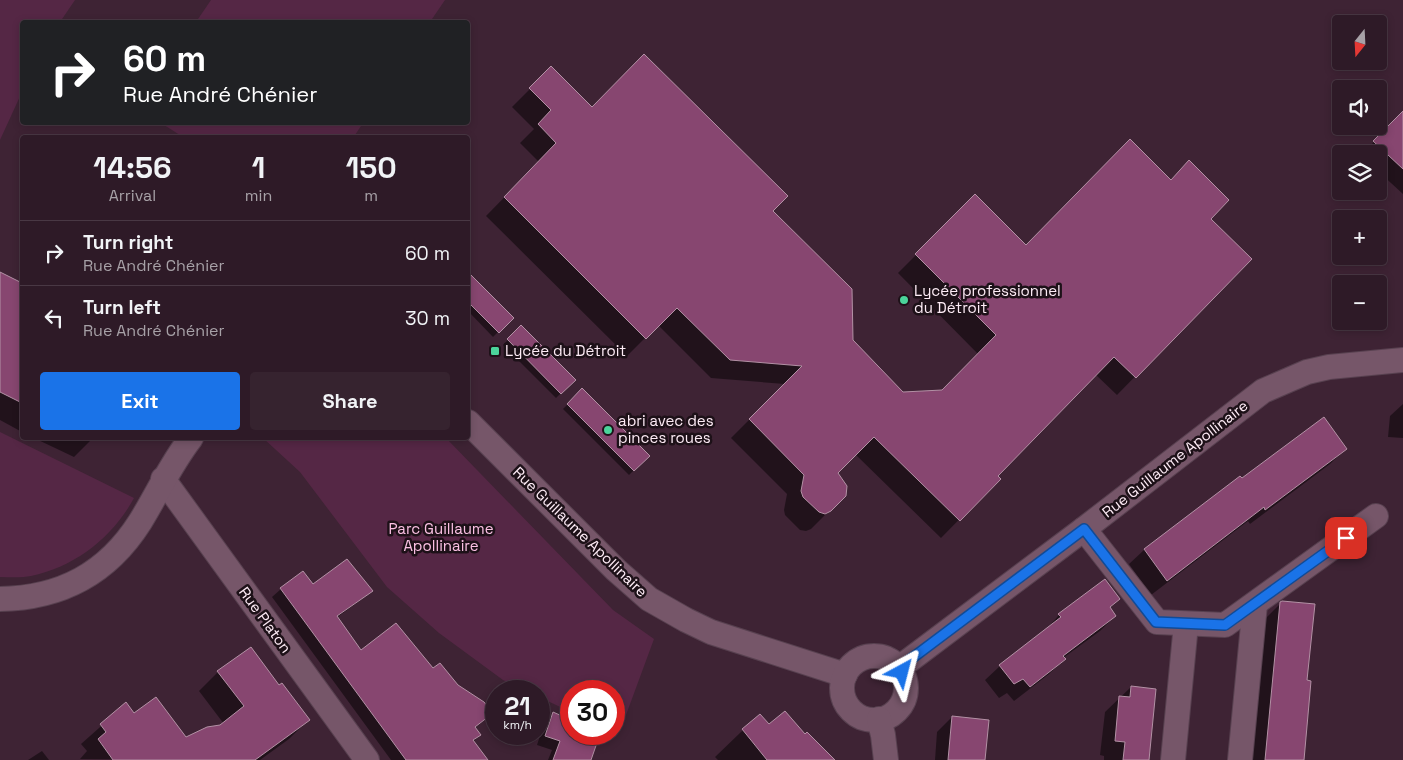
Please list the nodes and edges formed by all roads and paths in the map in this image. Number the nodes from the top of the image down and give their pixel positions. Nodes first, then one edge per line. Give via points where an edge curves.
1 (1403, 360) edge
2 (470, 424) edge
3 (190, 440) edge
4 (163, 479) junction
5 (1376, 516) dead end
6 (1084, 529) junction
7 (0, 599) edge
8 (1255, 604) junction
9 (1186, 624) junction
10 (899, 668) junction
11 (845, 675) junction
12 (879, 719) junction
13 (367, 760) edge
14 (886, 760) edge
15 (1173, 760) edge
16 (1240, 760) edge

1 - 6 street, Rue Guillaume Apollinaire via 1329,367 1307,372 1263,391
2 - 11 street, Rue Guillaume Apollinaire via 616,570 649,598 712,632
3 - 4 street
4 - 7 street via 132,533 99,569 52,592
4 - 13 street, Rue Platon
5 - 8 street
6 - 9 street via 1156,622
6 - 10 street, Rue Guillaume Apollinaire
8 - 9 street via 1225,625
8 - 16 street
9 - 15 street
10 - 11 street via 887,658 867,657 854,663
10 - 12 street via 906,687 903,702 893,714
11 - 12 street via 843,696 851,709 863,717
12 - 14 street

